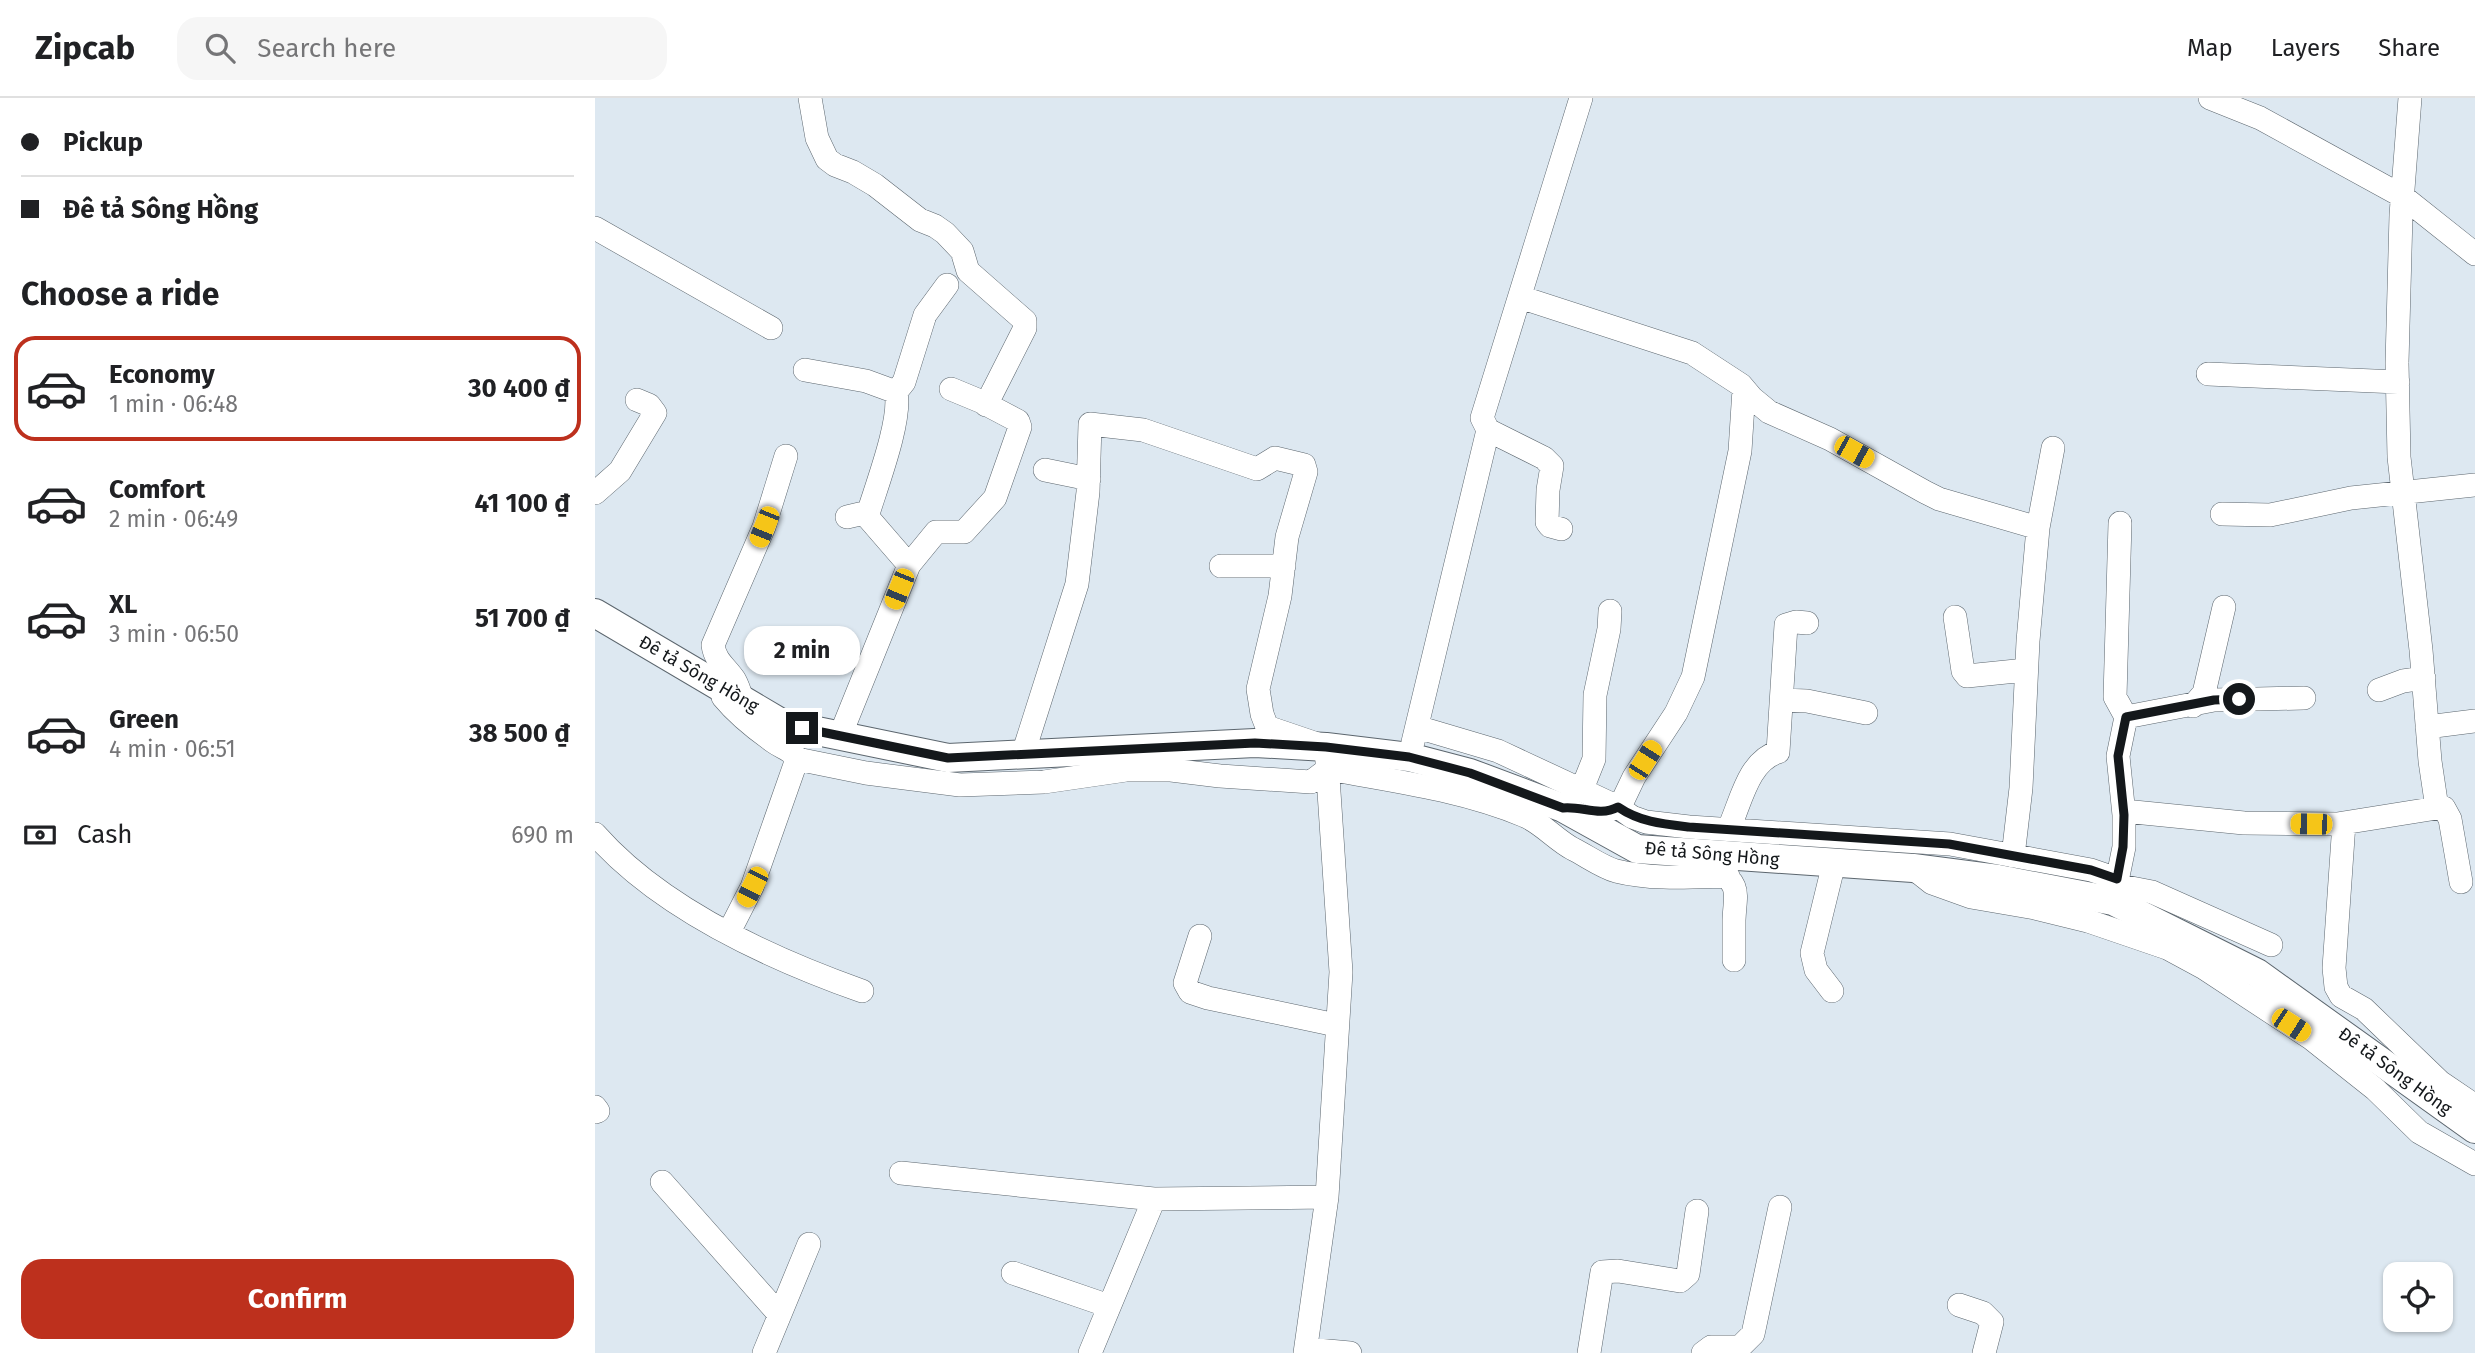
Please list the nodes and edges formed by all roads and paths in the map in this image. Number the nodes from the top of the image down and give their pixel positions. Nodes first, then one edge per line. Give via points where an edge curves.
1 (810, 98) edge
2 (1581, 98) edge
3 (2210, 98) edge
4 (2410, 98) edge
5 (2402, 195) junction
6 (595, 228) edge
7 (2475, 254) edge
8 (947, 285) dead end
9 (1520, 297) junction
10 (771, 328) dead end
11 (805, 370) dead end
12 (2208, 374) dead end
13 (2398, 382) junction
14 (951, 389) dead end
15 (1744, 389) junction
16 (896, 391) junction
17 (637, 400) dead end
18 (986, 404) junction
19 (1487, 430) junction
20 (2053, 448) dead end
21 (786, 456) dead end
22 (1045, 470) dead end
23 (1089, 479) junction
24 (2475, 485) edge
25 (2403, 492) junction
26 (595, 493) edge
27 (2222, 514) dead end
28 (2120, 523) dead end
29 (2038, 528) junction
30 (1561, 529) dead end
31 (909, 565) junction
32 (1221, 566) dead end
33 (1284, 566) junction
34 (2224, 607) dead end
35 (1610, 611) dead end
36 (595, 613) edge
37 (1955, 617) dead end
38 (1807, 622) dead end
39 (2026, 670) junction
40 (2424, 678) junction
41 (2379, 690) dead end
42 (731, 694) junction
43 (2304, 698) dead end
44 (1782, 700) junction
45 (2193, 706) junction
46 (1866, 713) dead end
47 (2126, 717) junction
48 (2475, 721) edge
49 (1417, 727) junction
50 (2427, 727) junction
51 (840, 736) junction
52 (1023, 754) junction
53 (1409, 757) junction
54 (1327, 758) junction
55 (797, 759) junction
56 (1497, 783) junction
57 (1572, 798) junction
58 (1618, 807) junction
59 (2437, 808) junction
60 (2124, 811) junction
61 (1525, 816) junction
62 (2344, 823) junction
63 (1729, 828) junction
64 (595, 834) edge
65 (1685, 852) junction
66 (2013, 856) junction
67 (1834, 863) junction
68 (1913, 868) junction
69 (1728, 876) junction
70 (2461, 882) dead end
71 (2115, 888) junction
72 (729, 932) junction
73 (2179, 934) junction
74 (1200, 936) dead end
75 (2271, 945) dead end
76 (1734, 960) dead end
77 (2203, 968) junction
78 (862, 991) dead end
79 (1832, 991) dead end
80 (1336, 1024) junction
81 (2471, 1111) edge
82 (2475, 1164) edge
83 (901, 1173) dead end
84 (662, 1182) dead end
85 (1327, 1197) junction
86 (1154, 1199) junction
87 (1780, 1207) dead end
88 (1697, 1211) dead end
89 (809, 1244) dead end
90 (1013, 1273) dead end
91 (1959, 1305) dead end
92 (1109, 1306) junction
93 (779, 1314) junction
94 (1305, 1351) edge
95 (764, 1353) edge
96 (1090, 1353) edge
97 (1350, 1353) edge
98 (1589, 1353) edge
99 (1703, 1353) edge
100 (1984, 1353) edge

1 - 18 street via 817,138 827,159 945,233 962,251 968,271 1025,321
2 - 9 street
3 - 5 street via 2260,118
4 - 5 street
5 - 7 street
5 - 13 street
6 - 10 street
8 - 16 street via 925,315 904,382
9 - 15 street via 1692,353
9 - 19 street via 1482,418
11 - 16 street
12 - 13 street
13 - 25 street
14 - 18 street
15 - 29 street via 1769,412 1830,439 1939,499
15 - 58 street via 1740,451 1693,677
16 - 31 street via 891,437 857,517
17 - 26 street via 655,413 620,471
18 - 31 street via 1020,424 995,498 964,532 936,532
19 - 30 street via 1552,466 1546,522
19 - 49 street
20 - 29 street
21 - 42 street via 764,527 713,645 720,664 734,678
22 - 23 street
23 - 33 street via 1090,424 1143,430 1257,469 1275,458 1304,465
23 - 52 street via 1077,584
24 - 25 street
25 - 27 street via 2279,514
25 - 40 street
28 - 47 street via 2116,697
29 - 39 street
31 - 51 street
32 - 33 street
33 - 54 street via 1258,689 1262,714 1267,727
34 - 45 street via 2204,692
35 - 57 street via 1595,695 1594,759
36 - 42 main road, Đê tả Sông Hồng
37 - 39 street via 1967,676
38 - 44 street via 1786,625
39 - 66 street
40 - 41 street
40 - 50 street
42 - 51 main road, Đê tả Sông Hồng via 783,724
42 - 55 street via 723,697 731,707
43 - 45 street via 2214,700
44 - 46 street
44 - 63 street via 1778,752 1767,755 1753,772
45 - 47 street
47 - 60 street via 2118,756
48 - 50 street
49 - 53 street
49 - 57 street via 1498,751
50 - 59 street
51 - 52 main road, Đê tả Sông Hồng via 948,758
52 - 54 main road, Đê tả Sông Hồng via 1255,743
53 - 54 main road, Đê tả Sông Hồng
53 - 56 main road, Đê tả Sông Hồng
54 - 55 street via 1311,782 1126,770 1044,782 960,785 866,774
54 - 61 street via 1457,792
54 - 80 street via 1341,972
55 - 72 street via 752,887
56 - 57 main road, Đê tả Sông Hồng
56 - 61 street
57 - 58 street via 1571,807 1598,813
57 - 65 main road, Đê tả Sông Hồng via 1637,849
58 - 63 street via 1646,822
59 - 62 street
59 - 70 street via 2444,808 2450,818
60 - 62 street via 2244,823
60 - 71 street
61 - 69 street via 1570,848 1613,870 1666,877
62 - 81 street via 2336,987
63 - 66 street via 1949,844
64 - 72 street via 653,888
65 - 67 main road, Đê tả Sông Hồng
65 - 69 street
66 - 71 street via 2091,870
67 - 68 main road, Đê tả Sông Hồng
67 - 79 street via 1812,953 1816,970
68 - 71 main road, Đê tả Sông Hồng
68 - 77 street via 1932,883 1958,892 2088,921 2167,948
69 - 76 street via 1737,900
71 - 73 main road, Đê tả Sông Hồng
71 - 75 street via 2152,891
72 - 78 street via 811,973
73 - 77 street
73 - 81 main road, Đê tả Sông Hồng via 2257,972
74 - 80 street via 1185,984 1190,992
77 - 82 street via 2343,1062 2428,1139
80 - 85 street
83 - 86 street
84 - 93 street
85 - 86 street
85 - 94 street
86 - 92 street
87 - 99 street via 1753,1334 1740,1346 1711,1347
88 - 98 street via 1688,1274 1680,1281 1602,1272
89 - 93 street
90 - 92 street
91 - 100 street via 1983,1312 1992,1322
92 - 96 street
93 - 95 street
94 - 97 street

